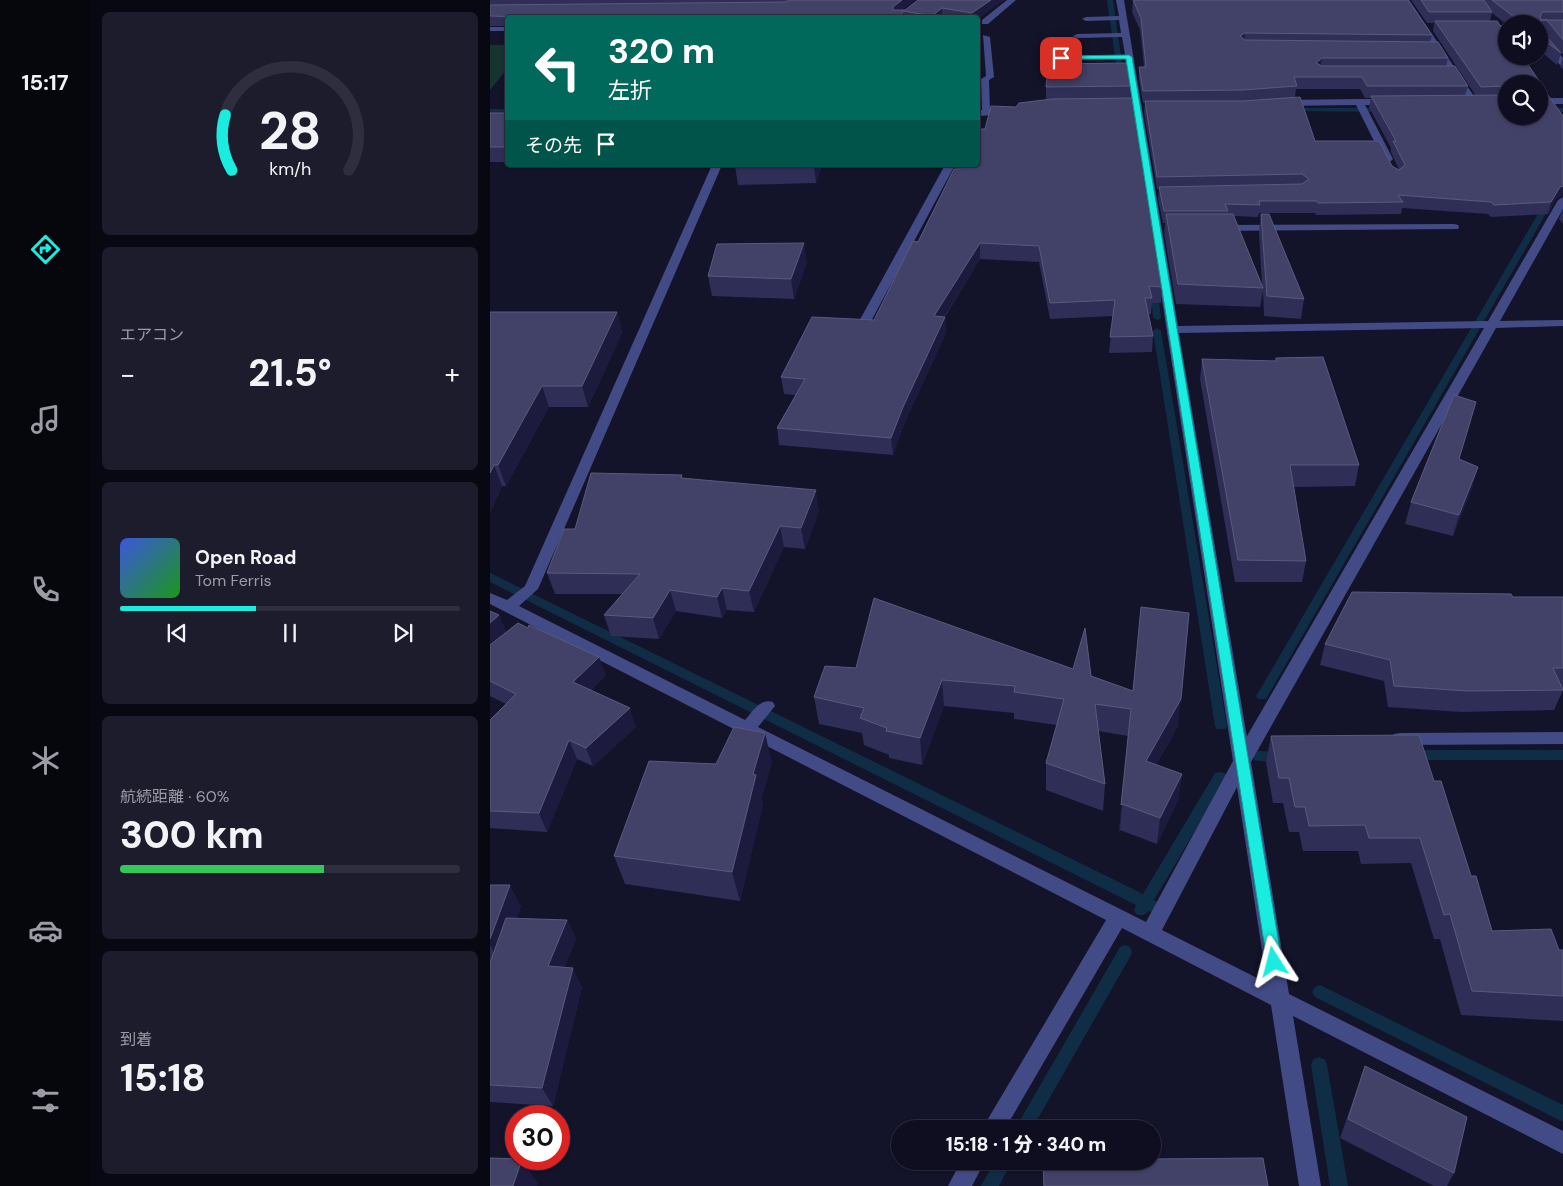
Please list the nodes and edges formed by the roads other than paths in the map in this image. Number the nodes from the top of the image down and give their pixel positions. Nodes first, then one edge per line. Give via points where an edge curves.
1 (1012, 0) edge
2 (1120, 0) edge
3 (1405, 0) edge
4 (1123, 18) junction
5 (1086, 19) dead end
6 (985, 22) dead end
7 (1424, 27) junction
8 (1433, 27) edge
9 (1470, 27) edge
10 (1498, 27) edge
11 (490, 29) edge
12 (505, 29) edge
13 (1126, 35) junction
14 (1077, 36) dead end
15 (986, 37) dead end
16 (1548, 46) edge
17 (1429, 50) edge
18 (1439, 50) junction
19 (1129, 57) junction
20 (1044, 58) dead end
21 (1563, 63) edge
22 (1446, 74) edge
23 (1455, 74) junction
24 (1548, 101) edge
25 (1563, 101) edge
26 (1359, 102) junction
27 (1398, 102) edge
28 (1474, 102) edge
29 (1268, 104) edge
30 (1014, 111) edge
31 (980, 113) edge
32 (716, 167) edge
33 (949, 167) edge
34 (1392, 168) edge
35 (1561, 206) edge
36 (1454, 227) dead end
37 (1206, 228) edge
38 (1490, 323) junction
39 (1563, 323) edge
40 (864, 325) edge
41 (1173, 330) junction
42 (490, 598) edge
43 (512, 604) junction
44 (536, 622) junction
45 (520, 634) edge
46 (767, 706) dead end
47 (750, 724) junction
48 (1563, 738) edge
49 (1383, 739) edge
50 (1253, 740) junction
51 (1273, 740) edge
52 (1242, 760) junction
53 (1118, 917) junction
54 (1150, 933) junction
55 (1280, 999) junction
56 (998, 1120) edge
57 (1563, 1143) edge
58 (969, 1170) edge
59 (959, 1186) edge
60 (1310, 1186) edge

1 - 6 street
2 - 4 street
3 - 7 street
4 - 5 street
4 - 13 street
7 - 8 street
7 - 18 street
9 - 10 street
11 - 12 street
13 - 14 street
13 - 19 street
15 - 31 street via 990,77 984,79
16 - 21 street
17 - 18 street
18 - 23 street
19 - 20 street
19 - 41 street via 1162,228
22 - 23 street
23 - 28 street
24 - 25 street
26 - 27 street
26 - 29 street
26 - 34 street
30 - 31 street
32 - 43 street via 531,589
33 - 40 street
35 - 38 street
36 - 37 street
38 - 39 street
38 - 41 street
38 - 50 street
41 - 52 street
42 - 43 street
43 - 44 street
44 - 45 street
44 - 47 street
46 - 47 street
47 - 53 street
48 - 49 street
50 - 51 street
50 - 52 street
52 - 54 street
52 - 55 street
53 - 54 street
53 - 56 street
54 - 55 street
55 - 57 street
55 - 60 street
58 - 59 street

